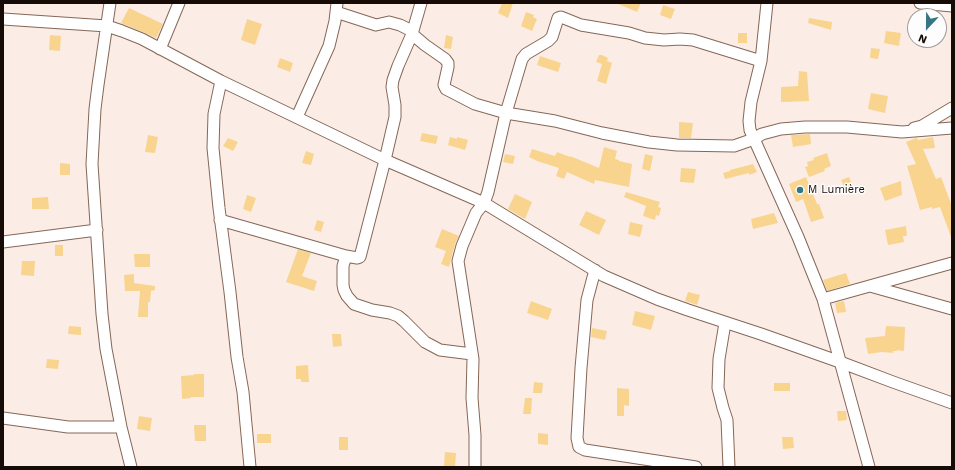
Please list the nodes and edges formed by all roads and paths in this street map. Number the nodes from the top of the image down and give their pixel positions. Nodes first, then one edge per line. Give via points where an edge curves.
1 (110, 3) edge
2 (179, 3) edge
3 (421, 3) edge
4 (767, 3) edge
5 (920, 3) edge
6 (952, 6) edge
7 (337, 7) edge
8 (3, 19) edge
9 (107, 26) junction
10 (412, 34) junction
11 (160, 49) junction
12 (761, 60) junction
13 (221, 81) junction
14 (952, 108) edge
15 (506, 113) junction
16 (297, 117) junction
17 (952, 128) edge
18 (902, 132) junction
19 (754, 139) junction
20 (385, 160) junction
21 (484, 204) junction
22 (220, 220) junction
23 (97, 230) junction
24 (3, 242) edge
25 (346, 256) junction
26 (952, 263) edge
27 (595, 270) junction
28 (870, 286) junction
29 (823, 299) junction
30 (952, 309) edge
31 (725, 323) junction
32 (472, 354) junction
33 (840, 362) junction
34 (952, 403) edge
35 (3, 418) edge
36 (121, 427) junction
37 (131, 467) edge
38 (250, 467) edge
39 (475, 467) edge
40 (696, 467) edge
41 (729, 467) edge
42 (869, 467) edge

1 - 9 street
2 - 11 street
3 - 10 street
4 - 12 street
5 - 6 street
7 - 10 street via 376,25 389,22 410,30
7 - 16 street via 329,46
8 - 9 street
9 - 11 street via 142,39
9 - 23 street via 98,85 92,164
10 - 15 street via 448,62 444,86 446,89 475,104
10 - 20 street via 393,80 395,117
11 - 13 street
12 - 15 street via 693,40 645,38 581,25 562,16 558,18 548,41 522,59
12 - 19 street via 749,116 749,126
13 - 16 street
13 - 22 street via 213,129
14 - 18 street via 922,126
15 - 19 street via 670,145 734,146
15 - 21 street
16 - 20 street
17 - 18 street
18 - 19 street via 846,127 806,127 781,129
19 - 29 street
20 - 21 street
20 - 25 street via 360,257
21 - 27 street
21 - 32 street via 476,213 458,261
22 - 25 street
22 - 38 street via 243,392
23 - 24 street
23 - 36 street via 103,328
25 - 32 street via 343,285 347,296 354,304 398,316 425,342 440,350
26 - 28 street
27 - 31 street via 657,299
27 - 40 street via 587,300 577,438 579,447
28 - 29 street
28 - 30 street
29 - 33 street
31 - 33 street
31 - 41 street via 718,388 727,420
32 - 39 street
33 - 34 street
33 - 42 street
35 - 36 street via 68,427
36 - 37 street

